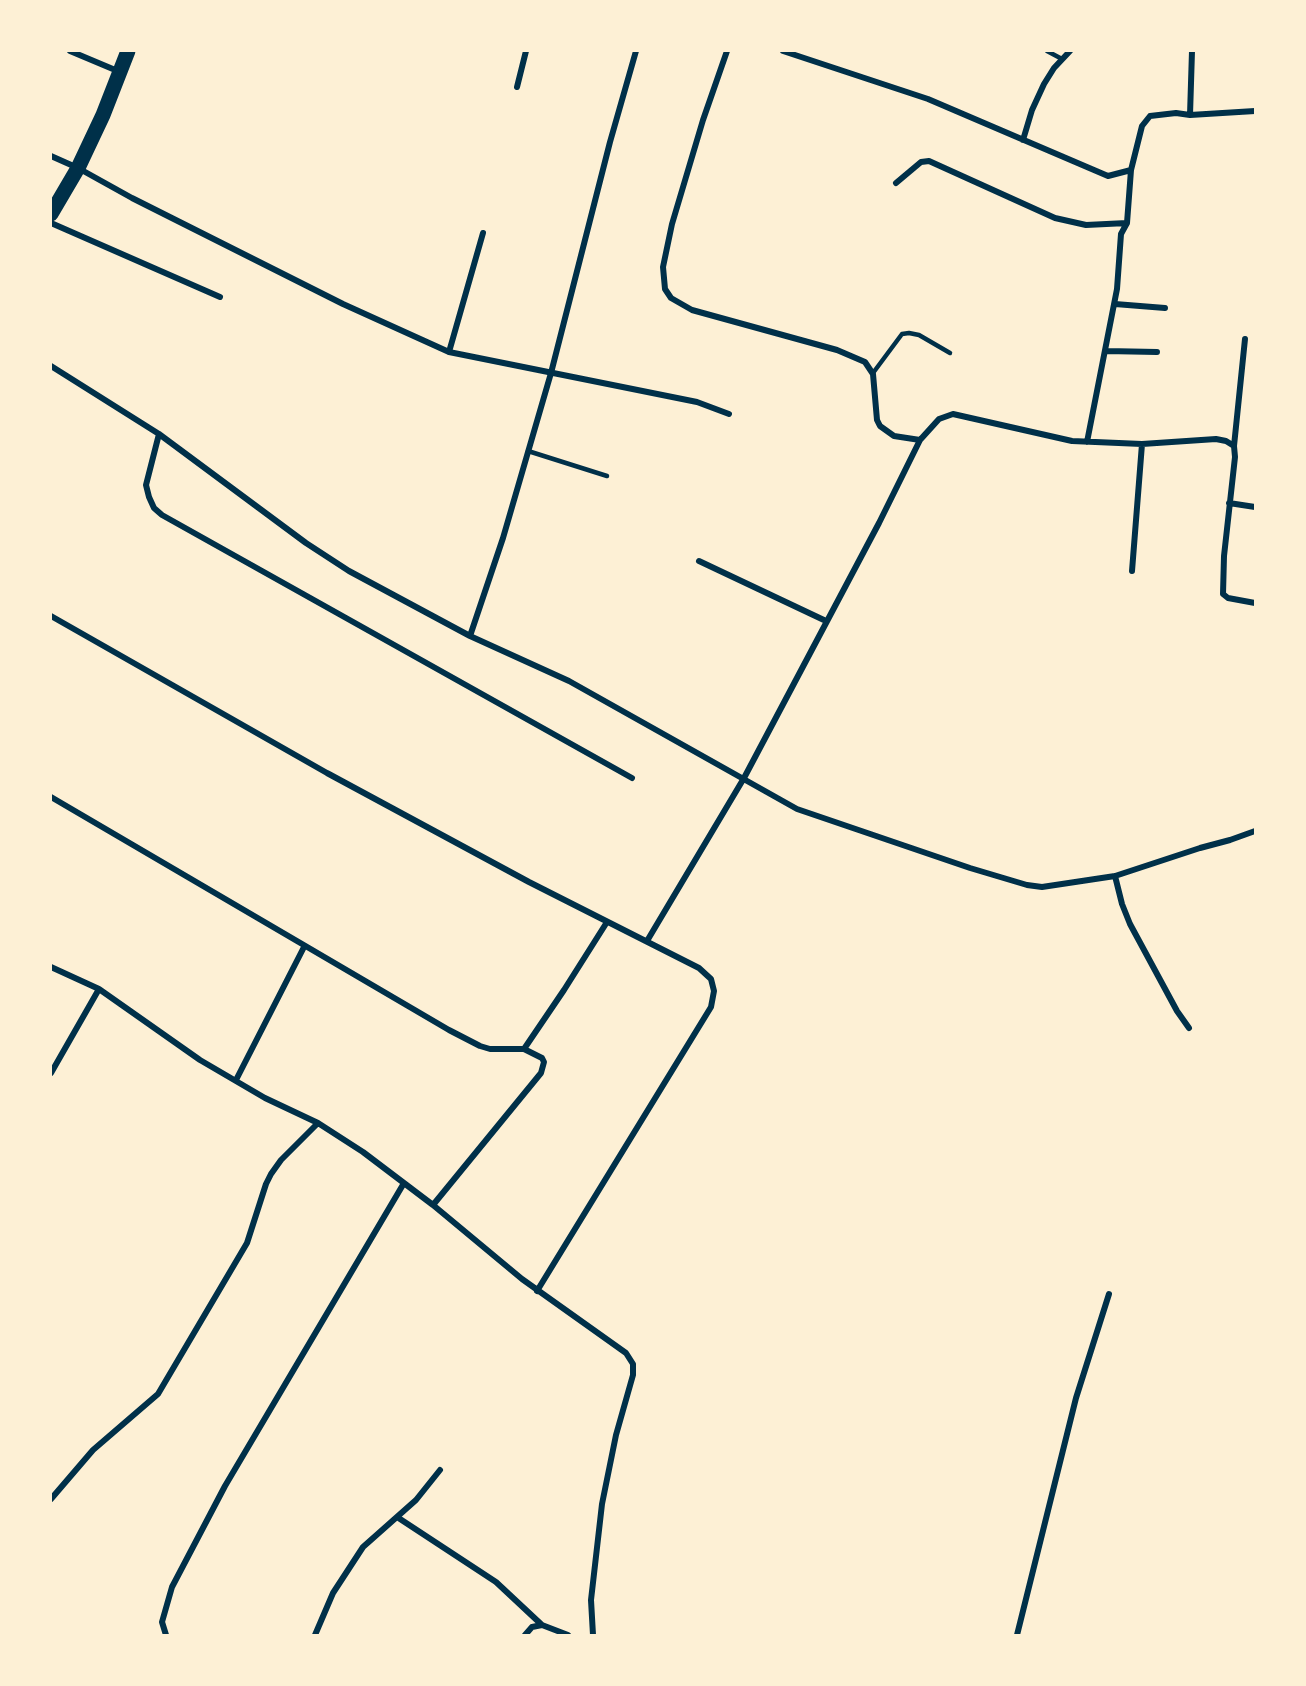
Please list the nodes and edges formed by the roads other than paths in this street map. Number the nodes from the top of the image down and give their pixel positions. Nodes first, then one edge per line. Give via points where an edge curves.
1 (70, 51) edge
2 (128, 51) edge
3 (526, 51) edge
4 (636, 51) edge
5 (727, 51) edge
6 (783, 51) edge
7 (1047, 51) edge
8 (1070, 51) edge
9 (1192, 51) edge
10 (1062, 59) junction
11 (121, 72) junction
12 (517, 87) dead end
13 (1255, 111) edge
14 (1190, 115) junction
15 (1023, 140) junction
16 (51, 156) edge
17 (78, 168) junction
18 (1131, 170) junction
19 (896, 183) dead end
20 (51, 214) edge
21 (51, 223) edge
22 (1127, 223) junction
23 (483, 233) dead end
24 (220, 297) dead end
25 (1115, 304) junction
26 (1165, 308) dead end
27 (1245, 339) dead end
28 (1106, 351) junction
29 (449, 352) junction
30 (1157, 352) dead end
31 (950, 353) dead end
32 (51, 366) edge
33 (551, 373) junction
34 (873, 373) junction
35 (729, 414) dead end
36 (159, 434) junction
37 (920, 440) junction
38 (1087, 442) junction
39 (1142, 444) junction
40 (1234, 446) junction
41 (528, 451) junction
42 (608, 476) dead end
43 (1229, 503) junction
44 (1255, 507) edge
45 (699, 561) dead end
46 (1132, 571) dead end
47 (1255, 603) edge
48 (51, 616) edge
49 (826, 621) junction
50 (470, 636) junction
51 (632, 778) dead end
52 (744, 778) junction
53 (51, 797) edge
54 (1255, 831) edge
55 (1115, 876) junction
56 (607, 922) junction
57 (647, 941) junction
58 (304, 947) junction
59 (51, 967) edge
60 (99, 989) junction
61 (1189, 1028) dead end
62 (524, 1049) junction
63 (51, 1073) edge
64 (236, 1080) junction
65 (318, 1123) junction
66 (404, 1183) junction
67 (433, 1205) junction
68 (537, 1290) junction
69 (1109, 1294) dead end
70 (440, 1470) dead end
71 (51, 1499) edge
72 (397, 1517) junction
73 (542, 1625) junction
74 (166, 1635) edge
75 (315, 1635) edge
76 (525, 1635) edge
77 (568, 1635) edge
78 (592, 1635) edge
79 (1017, 1635) edge

1 - 11 street
2 - 11 main road
3 - 12 street
4 - 33 street
5 - 34 street via 672,224 663,267 664,289 678,304 692,310 837,350 865,362
6 - 15 street via 928,99
7 - 10 lane
8 - 10 street
9 - 14 street
10 - 15 street via 1038,97
11 - 17 main road
13 - 14 street
14 - 18 street via 1147,118
15 - 18 street via 1102,175 1114,176
16 - 17 street
17 - 20 main road
17 - 29 street via 194,230
18 - 22 street
19 - 22 street via 921,162 929,161 1055,218 1086,225
21 - 24 street
22 - 25 street via 1121,234
23 - 29 street
25 - 26 street
25 - 28 street
27 - 40 street
28 - 30 street
28 - 38 street
29 - 33 street
31 - 34 lane via 919,335 902,334
32 - 36 street
33 - 35 street via 697,402
33 - 41 street
34 - 37 street via 879,426 894,436
36 - 50 street via 325,556
36 - 51 street via 146,485 148,497 162,515
37 - 38 street via 939,419 953,414
37 - 49 street
38 - 39 street
39 - 40 street via 1215,439
39 - 46 street
40 - 43 street
41 - 42 lane
41 - 50 street
43 - 44 street
43 - 47 street via 1223,594
45 - 49 street
48 - 56 street via 337,778
49 - 52 street
50 - 52 street via 569,681
52 - 55 street via 820,818 1027,885 1055,886
52 - 57 street
53 - 58 street
54 - 55 street
55 - 61 street via 1130,924
56 - 57 street
56 - 62 street
57 - 68 street via 699,968 711,979 711,1007
58 - 62 street via 480,1046
58 - 64 street
59 - 60 street
60 - 63 street
60 - 64 street
62 - 67 street via 542,1058 541,1073
64 - 65 street
65 - 66 street
65 - 71 street via 271,1174 247,1243 158,1394 93,1450
66 - 67 street
66 - 74 street via 225,1486 172,1587 162,1622
67 - 68 street
68 - 78 street via 617,1345 633,1364 602,1504 591,1599
69 - 79 street via 1076,1398
70 - 72 street
72 - 73 street via 496,1582
72 - 75 street via 363,1547 346,1570
73 - 76 street via 532,1627
73 - 77 street

